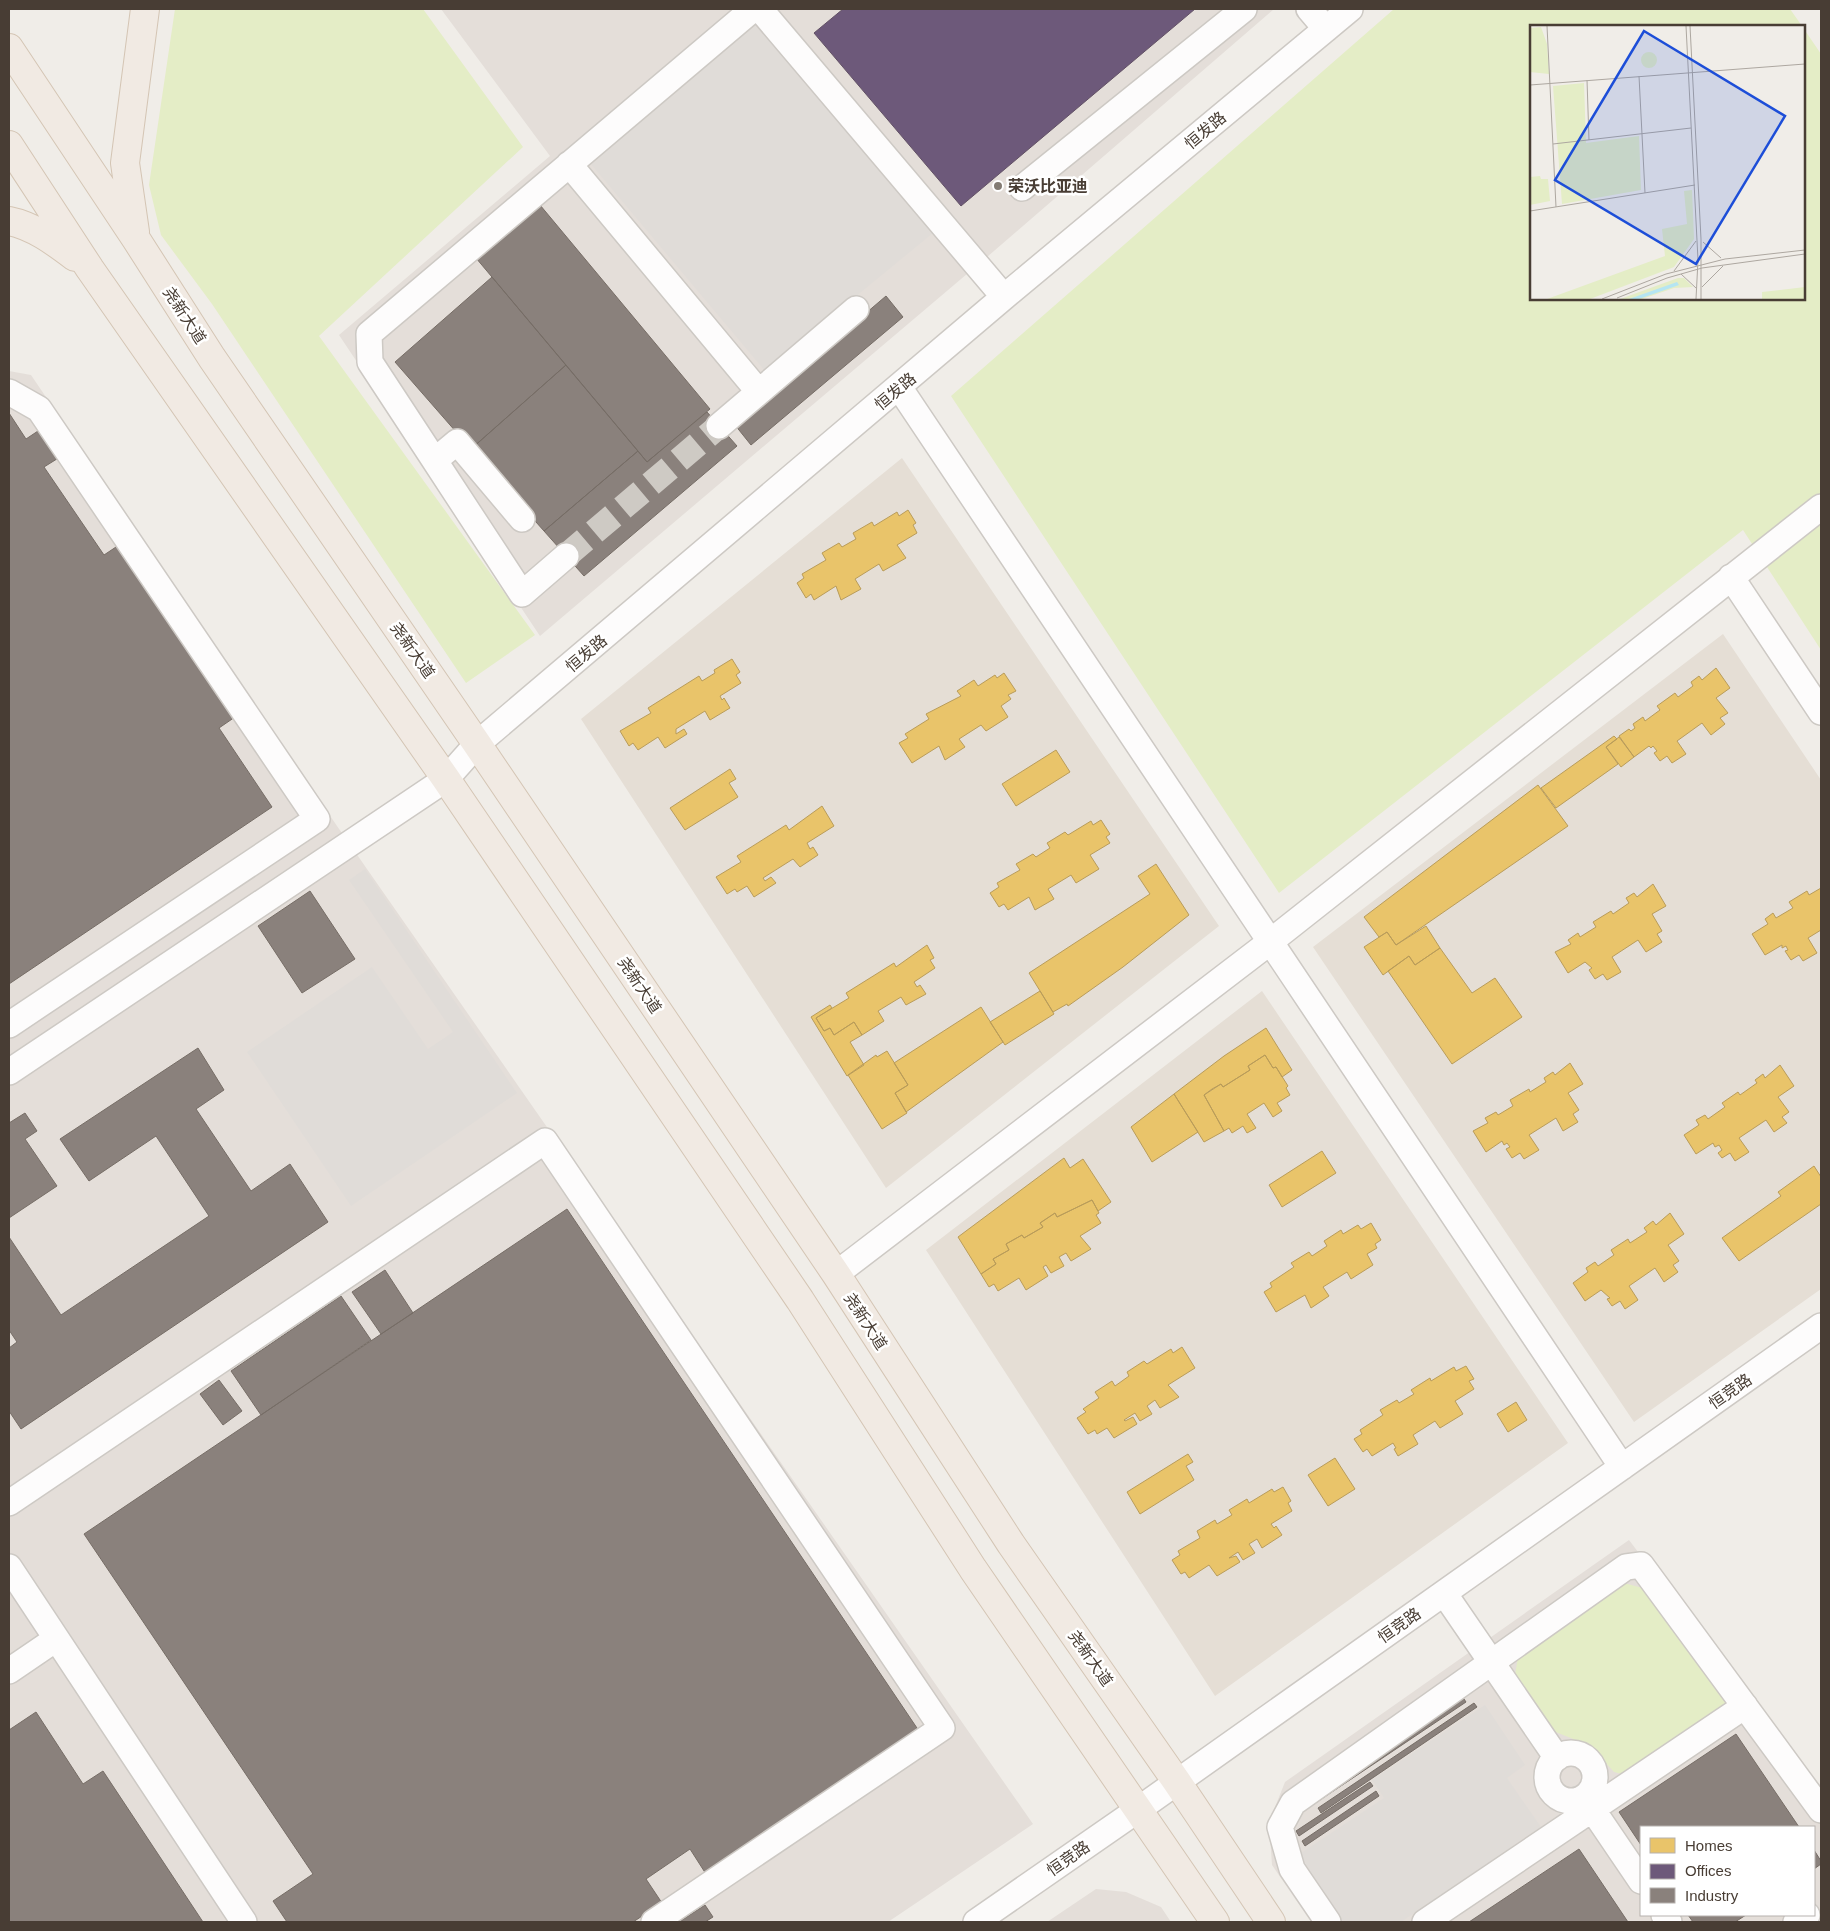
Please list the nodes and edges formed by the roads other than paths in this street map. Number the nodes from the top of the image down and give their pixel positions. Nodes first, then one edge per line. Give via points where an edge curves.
1 (145, 9) edge
2 (752, 9) edge
3 (760, 9) edge
4 (1244, 9) edge
5 (1309, 9) edge
6 (1350, 9) edge
7 (1326, 29) junction
8 (9, 48) edge
9 (9, 145) edge
10 (569, 164) junction
11 (1022, 188) dead end
12 (9, 221) edge
13 (136, 239) junction
14 (90, 269) junction
15 (1004, 297) junction
16 (856, 309) dead end
17 (899, 387) junction
18 (9, 392) edge
19 (759, 392) junction
20 (719, 426) tunnel mouth
21 (431, 455) junction
22 (1821, 507) edge
23 (522, 519) dead end
24 (566, 556) tunnel mouth
25 (1731, 576) junction
26 (1821, 712) edge
27 (477, 744) junction
28 (446, 779) junction
29 (1270, 942) junction
30 (9, 1025) edge
31 (9, 1072) edge
32 (836, 1274) junction
33 (1821, 1326) edge
34 (1622, 1467) junction
35 (9, 1503) edge
36 (9, 1567) edge
37 (1444, 1593) junction
38 (56, 1639) junction
39 (1492, 1662) junction
40 (9, 1671) edge
41 (1745, 1706) junction
42 (1557, 1758) junction
43 (1177, 1782) junction
44 (1588, 1804) junction
45 (1139, 1809) junction
46 (1821, 1810) edge
47 (1640, 1880) edge
48 (244, 1922) edge
49 (654, 1922) edge
50 (976, 1922) edge
51 (1215, 1922) edge
52 (1271, 1922) edge
53 (1328, 1922) edge
54 (1425, 1922) edge

1 - 13 main road via 125,163
2 - 10 street
3 - 15 street
4 - 11 street
5 - 7 street
6 - 7 street, 恒发路
7 - 15 street, 恒发路
8 - 13 main road, 尧新大道
9 - 14 main road
10 - 19 street
10 - 21 street via 369,334 370,362
12 - 14 main road via 47,236
13 - 27 main road, 尧新大道 via 212,358
14 - 28 main road
15 - 17 street, 恒发路
16 - 19 street
17 - 27 street, 恒发路
17 - 29 street
18 - 30 street via 39,409 317,819
19 - 20 street
21 - 23 street via 439,457 457,442
21 - 24 street via 522,594
22 - 25 street
25 - 26 street
25 - 29 street
27 - 28 street, 恒发路
27 - 32 main road, 尧新大道
28 - 31 street, 恒发路
28 - 45 main road via 794,1292 973,1569
29 - 32 street
29 - 34 street
32 - 43 main road, 尧新大道 via 1011,1544
33 - 34 street, 恒竞路
34 - 37 street, 恒竞路
35 - 49 street via 545,1141 942,1728
36 - 38 street
37 - 39 street
37 - 43 street, 恒竞路
38 - 40 street
38 - 48 street
39 - 41 street via 1626,1567 1641,1566
39 - 42 street
39 - 53 street via 1293,1803 1280,1827 1292,1869
41 - 44 street
41 - 46 street
42 - 44 street via 1547,1774 1551,1790 1564,1800
42 - 44 street via 1572,1753 1581,1755 1592,1766 1595,1781
43 - 45 street, 恒竞路
43 - 52 main road, 尧新大道
44 - 47 street
44 - 54 street
45 - 50 street, 恒竞路
45 - 51 main road

